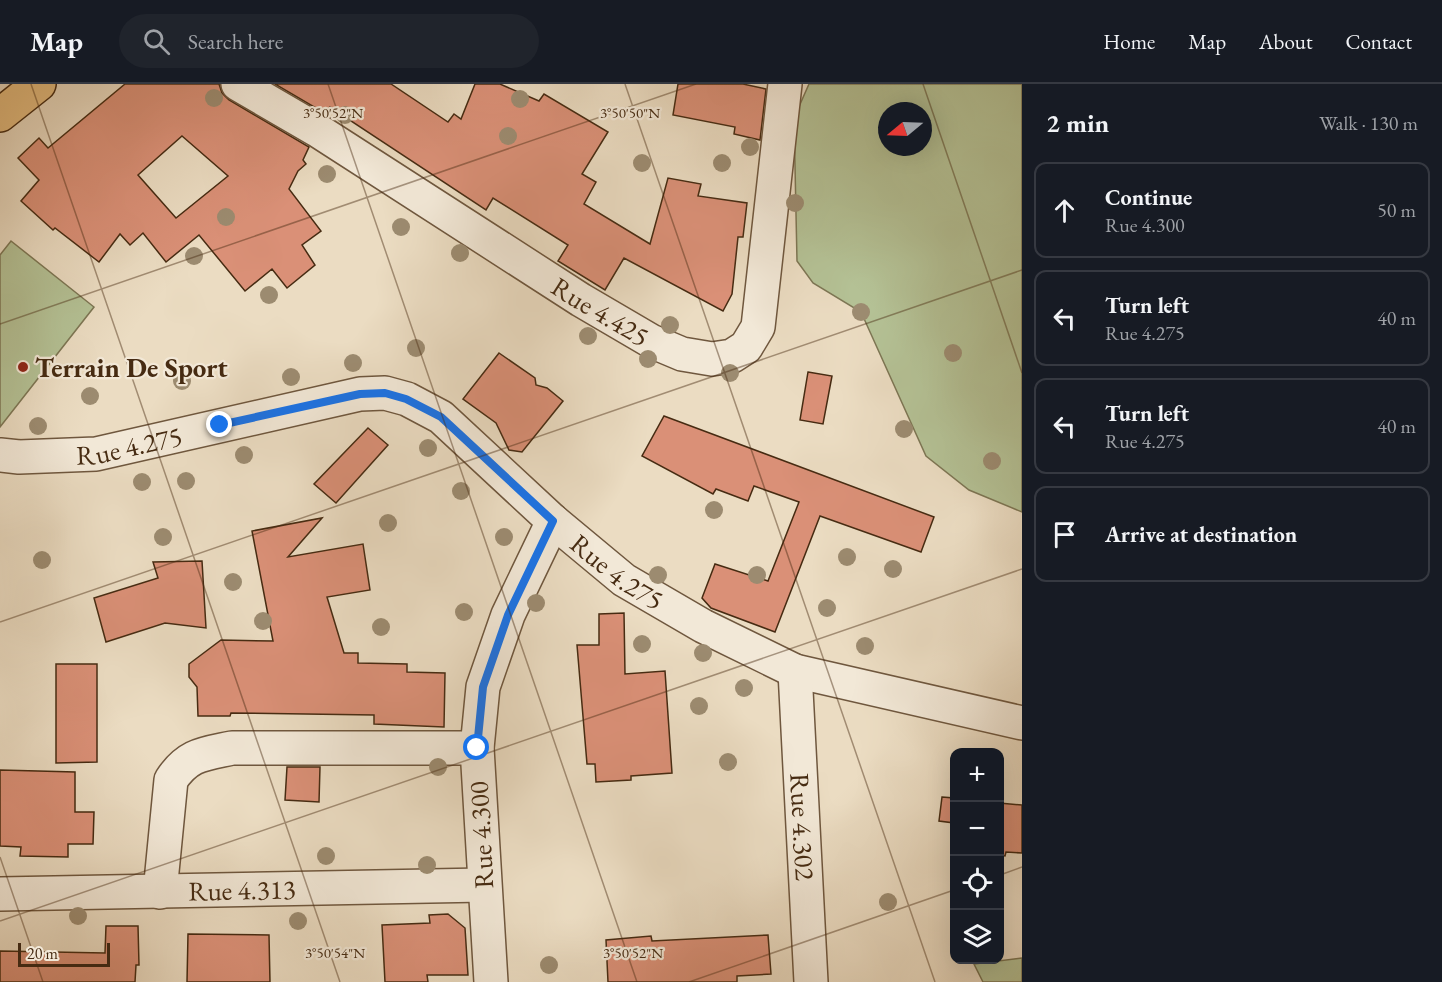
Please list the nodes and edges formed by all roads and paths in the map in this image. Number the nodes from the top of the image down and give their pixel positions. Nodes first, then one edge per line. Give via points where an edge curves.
1 (39, 84) edge
2 (238, 84) edge
3 (785, 84) edge
4 (0, 115) edge
5 (0, 454) edge
6 (553, 521) junction
7 (795, 671) junction
8 (1022, 723) edge
9 (477, 748) junction
10 (484, 885) junction
11 (160, 892) junction
12 (0, 894) edge
13 (491, 982) edge
14 (811, 982) edge

1 - 4 highway
2 - 3 street, Rue 4.425 via 651,341 682,354 712,359 732,356 746,347 758,327
5 - 6 street, Rue 4.275 via 96,454 360,394 385,393 441,417
6 - 7 street, Rue 4.275 via 624,580 703,626
6 - 9 street, Rue 4.300 via 504,625 483,687
7 - 8 street, Rue 4.275
7 - 14 street, Rue 4.302
9 - 10 street, Rue 4.300
9 - 11 street via 232,748 197,756 181,765 171,780
10 - 11 street, Rue 4.313
10 - 13 street, Rue 4.300
11 - 12 street, Rue 4.313

